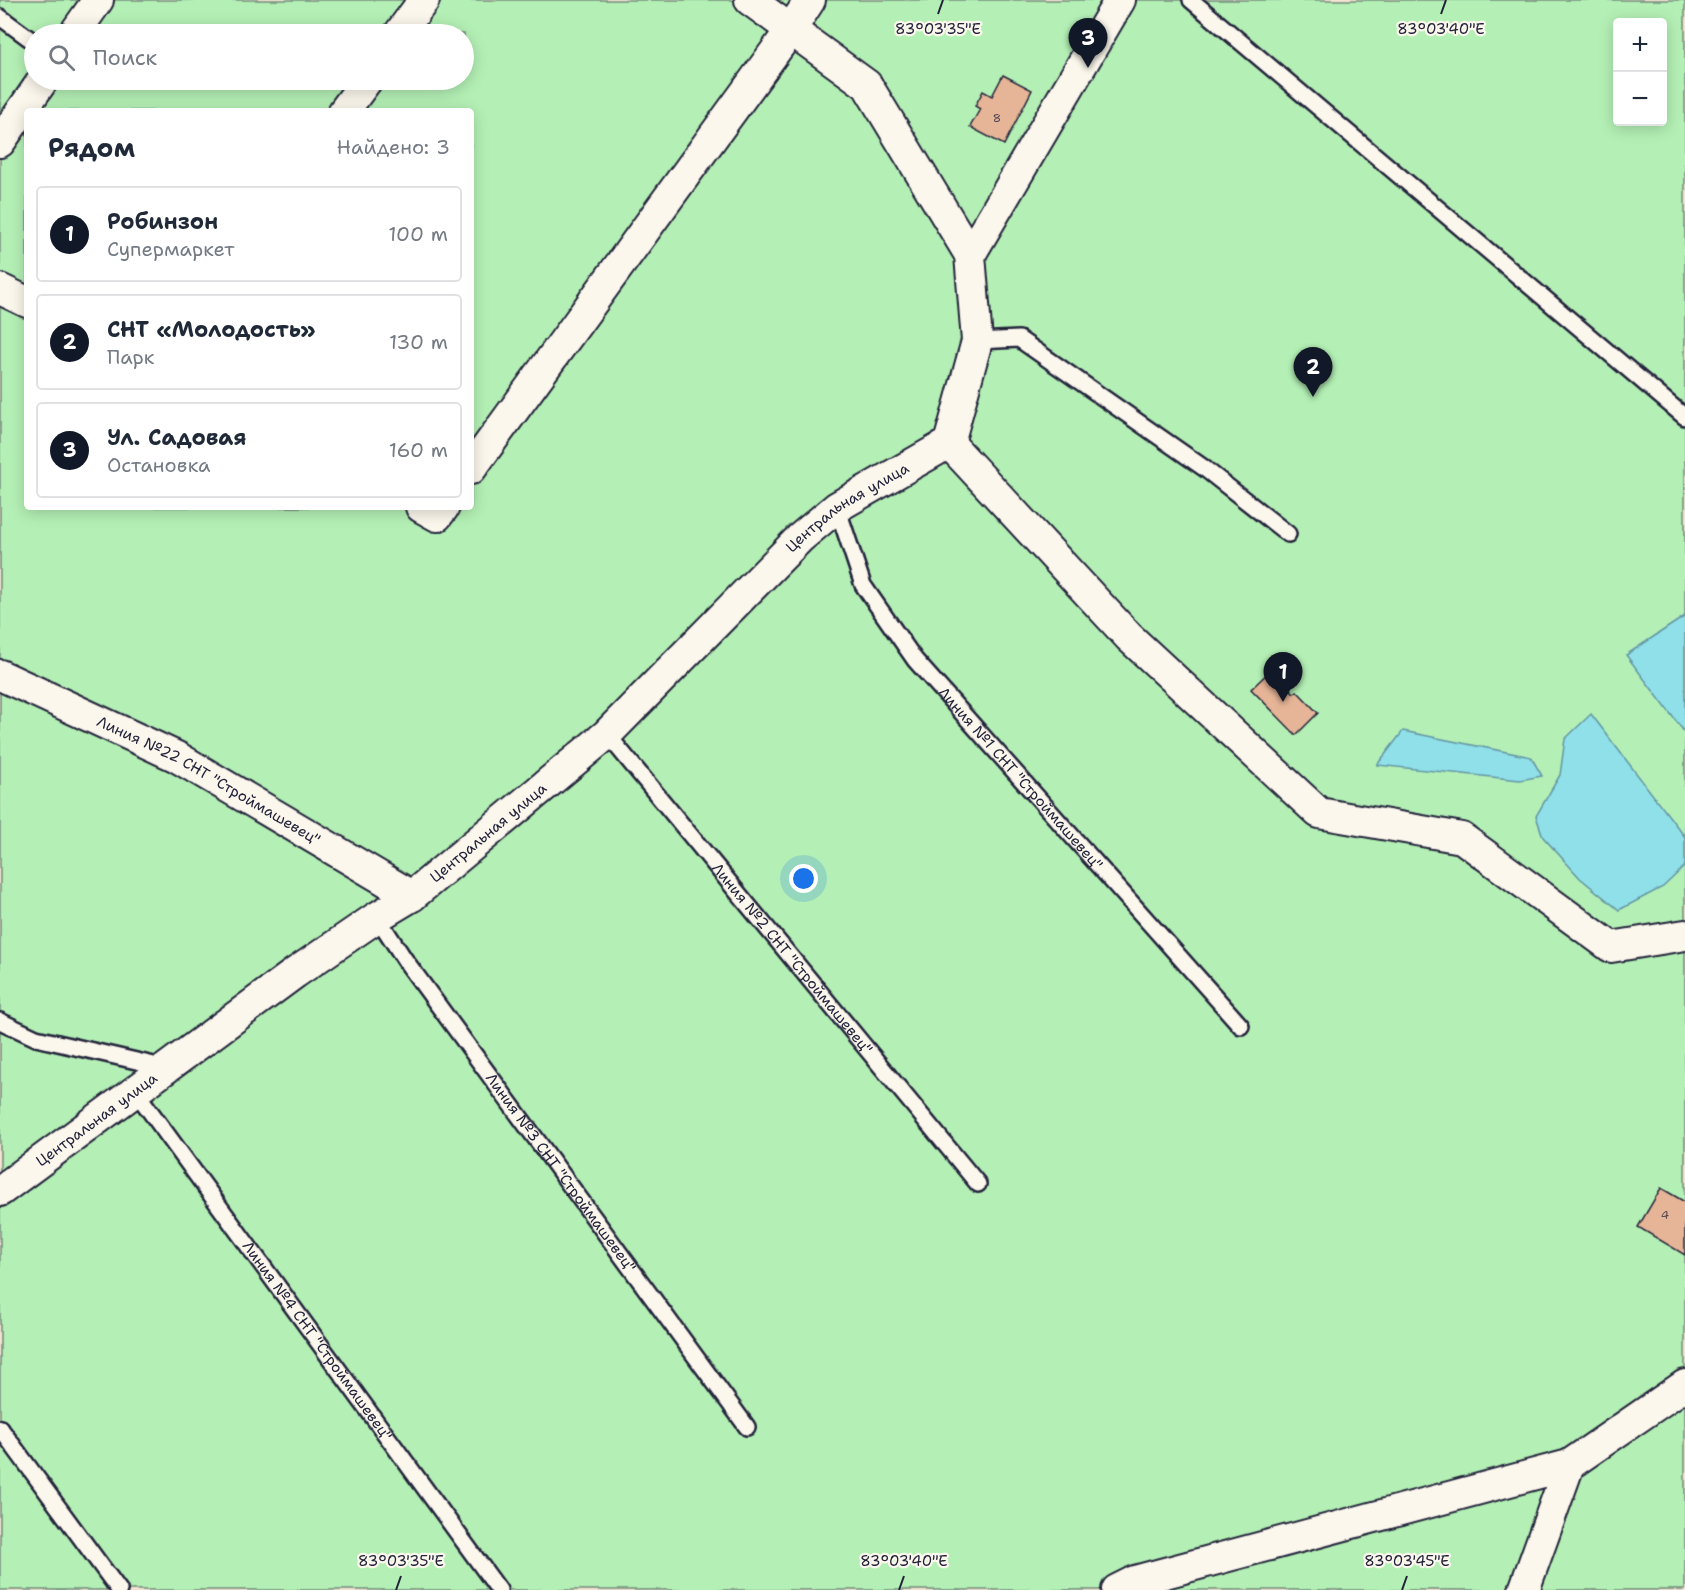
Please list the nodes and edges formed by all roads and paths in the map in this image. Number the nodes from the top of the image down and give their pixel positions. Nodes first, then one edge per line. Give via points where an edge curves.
1 (98, 0) edge
2 (424, 0) edge
3 (750, 0) edge
4 (810, 0) edge
5 (1120, 0) edge
6 (1191, 0) edge
7 (0, 17) edge
8 (81, 24) edge
9 (406, 24) edge
10 (790, 31) junction
11 (24, 35) edge
12 (36, 90) edge
13 (360, 90) edge
14 (346, 108) edge
15 (0, 142) edge
16 (970, 255) junction
17 (0, 288) edge
18 (24, 300) edge
19 (978, 341) junction
20 (1685, 417) edge
21 (949, 443) junction
22 (474, 465) edge
23 (837, 507) junction
24 (426, 510) edge
25 (442, 510) edge
26 (1288, 534) dead end
27 (0, 675) edge
28 (607, 734) junction
29 (412, 896) junction
30 (377, 917) junction
31 (1685, 935) edge
32 (0, 1021) edge
33 (1241, 1026) dead end
34 (167, 1068) junction
35 (136, 1092) junction
36 (978, 1184) dead end
37 (0, 1191) edge
38 (1685, 1385) edge
39 (747, 1427) dead end
40 (0, 1428) edge
41 (1569, 1465) junction
42 (119, 1590) edge
43 (499, 1590) edge
44 (1117, 1590) edge
45 (1524, 1590) edge

1 - 8 street
2 - 9 street
3 - 10 street
4 - 10 street
5 - 16 street
6 - 20 lane
7 - 11 lane
10 - 16 street via 867,85
10 - 22 street
12 - 15 street
13 - 14 street
16 - 19 street
17 - 18 street
19 - 21 street
19 - 26 lane via 1019,339 1204,468
21 - 23 street, Центральная улица
21 - 31 street via 1129,637 1318,813 1462,838 1611,947
23 - 28 street, Центральная улица via 800,538
23 - 33 lane, Линия №1 СНТ "Строймашевец" via 864,585 915,660
24 - 25 street via 437,516
27 - 29 street, Линия №22 СНТ "Строймашевец" via 177,757
28 - 29 street, Центральная улица
28 - 36 lane, Линия №2 СНТ "Строймашевец"
29 - 30 street, Центральная улица
30 - 34 street, Центральная улица
30 - 39 lane, Линия №3 СНТ "Строймашевец"
32 - 34 lane via 36,1038
34 - 35 street, Центральная улица
35 - 37 street, Центральная улица
35 - 43 lane, Линия №4 СНТ "Строймашевец"
38 - 41 street
40 - 42 lane
41 - 44 street via 1135,1581
41 - 45 street

